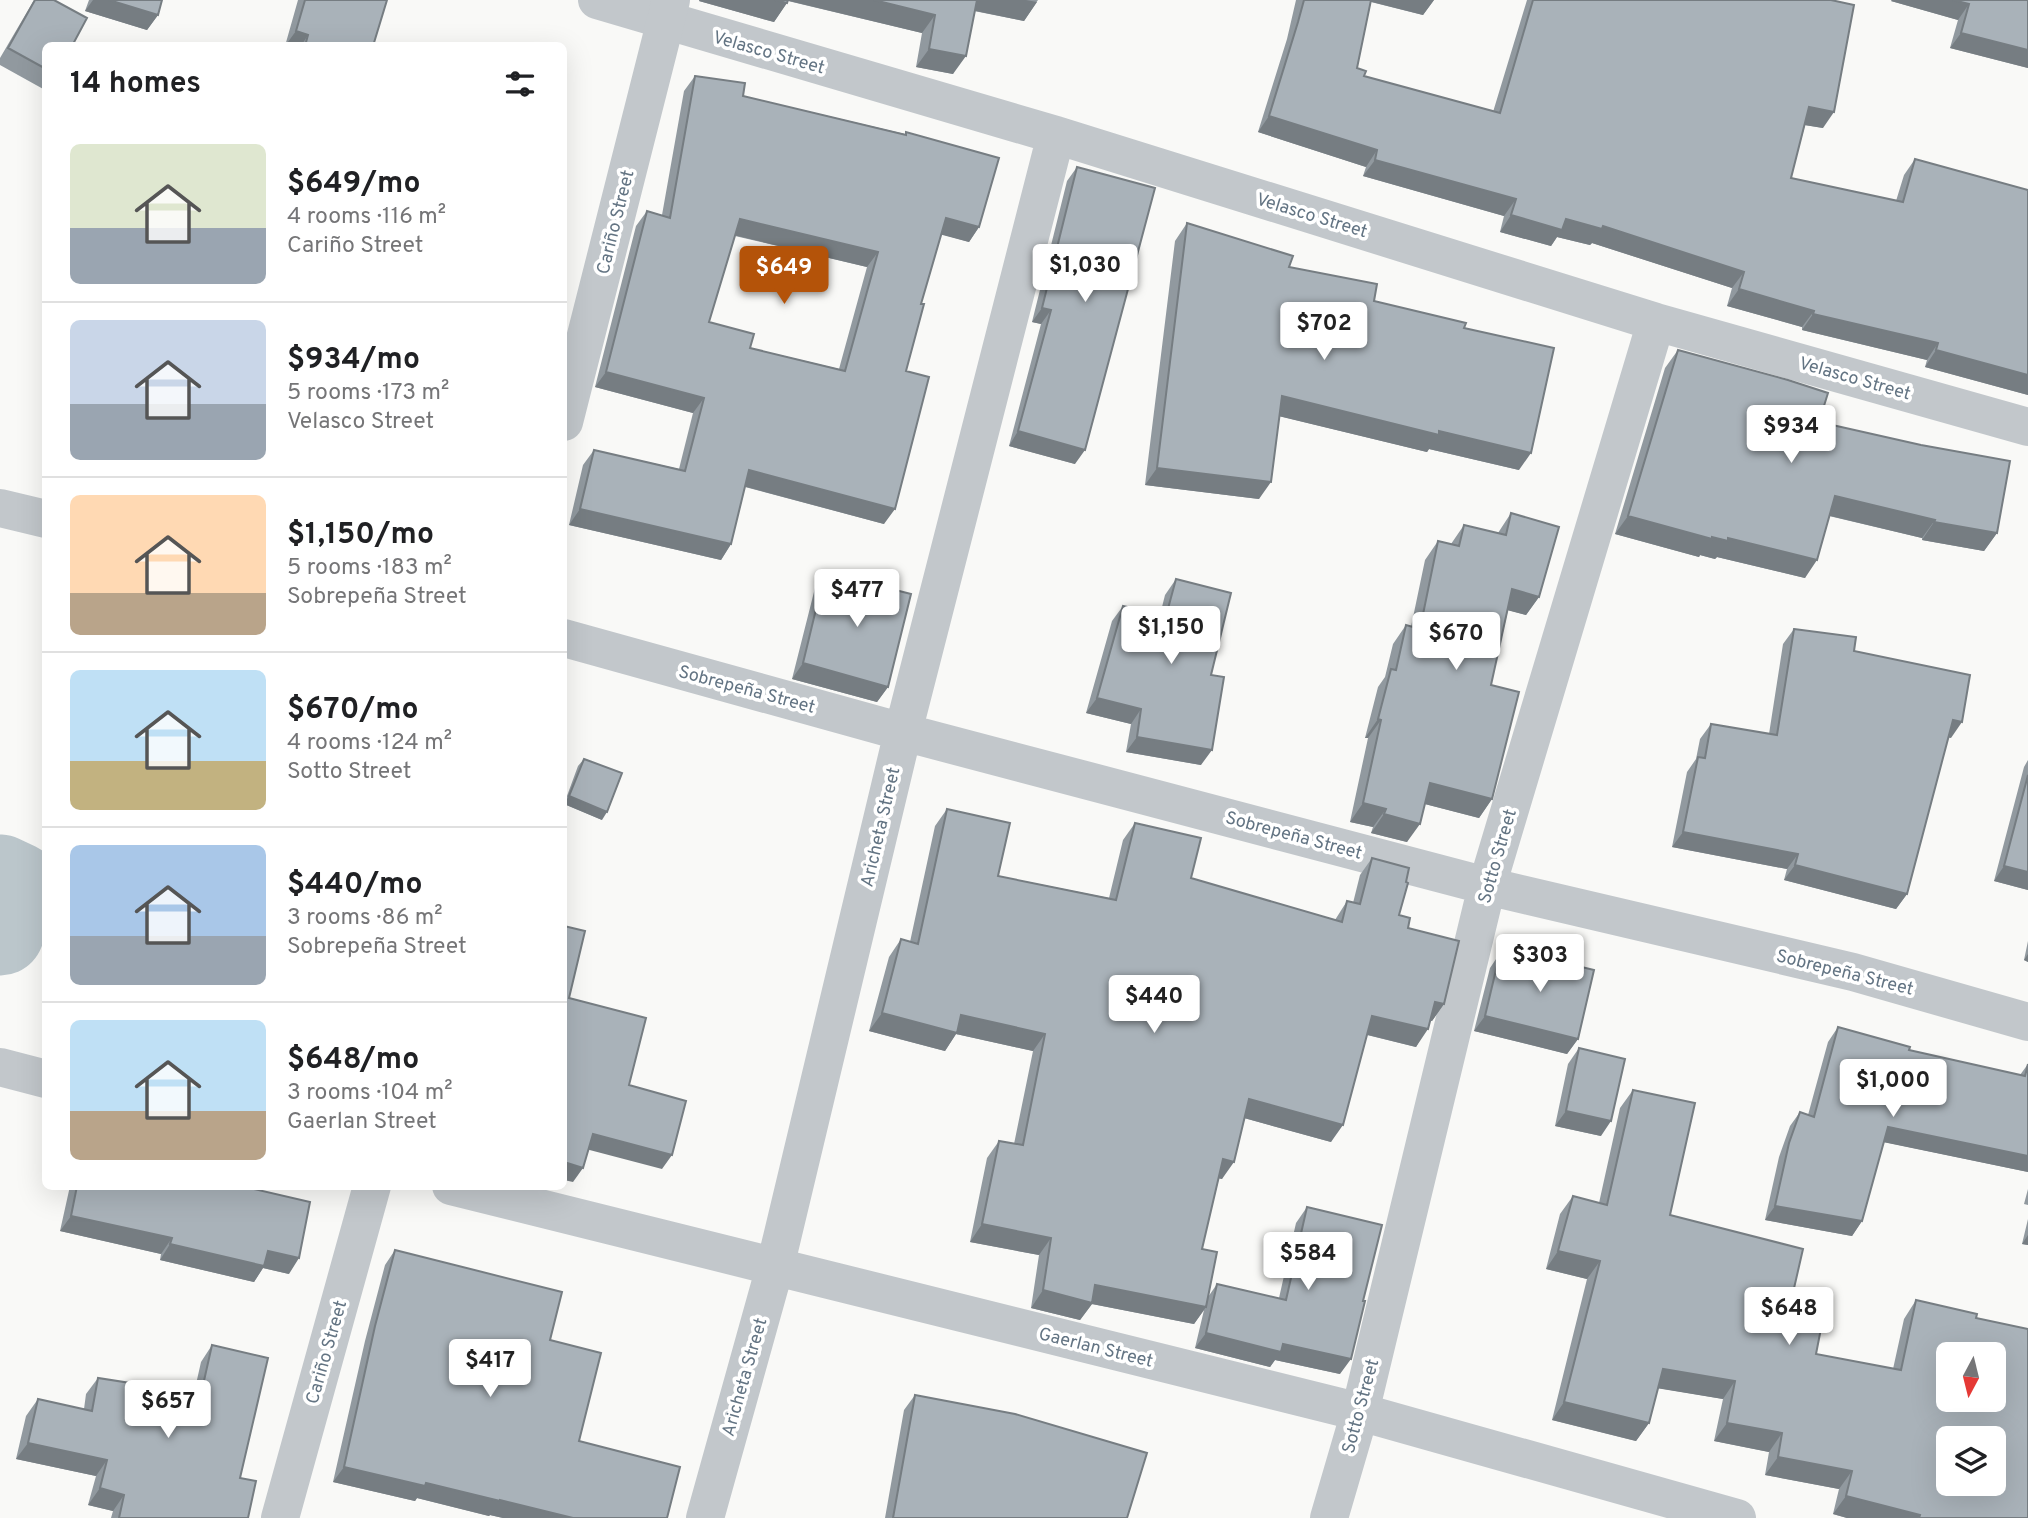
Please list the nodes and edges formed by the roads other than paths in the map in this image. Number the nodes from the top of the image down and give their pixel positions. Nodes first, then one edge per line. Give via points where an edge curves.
1 (597, 0) edge
2 (669, 11) edge
3 (1056, 135) junction
4 (1656, 321) junction
5 (567, 410) edge
6 (2028, 427) edge
7 (0, 508) edge
8 (42, 518) edge
9 (567, 639) edge
10 (903, 732) junction
11 (1487, 886) junction
12 (2028, 1022) edge
13 (0, 1067) edge
14 (42, 1078) edge
15 (371, 1190) edge
16 (467, 1190) edge
17 (775, 1267) junction
18 (1360, 1412) junction
19 (280, 1518) edge
20 (705, 1518) edge
21 (1329, 1518) edge
22 (1737, 1518) edge

1 - 2 street, Velasco Street
2 - 3 street, Velasco Street
2 - 5 street, Cariño Street
3 - 4 street, Velasco Street
3 - 10 street, Aricheta Street
4 - 6 street, Velasco Street
4 - 11 street, Sotto Street
7 - 8 street
9 - 10 street, Sobrepeña Street
10 - 11 street, Sobrepeña Street
10 - 17 street, Aricheta Street
11 - 12 street, Sobrepeña Street via 1853,972
11 - 18 street, Sotto Street
13 - 14 street
15 - 19 street, Cariño Street
16 - 17 street, Gaerlan Street
17 - 18 street, Gaerlan Street
17 - 20 street, Aricheta Street
18 - 21 street, Sotto Street
18 - 22 street, Gaerlan Street

